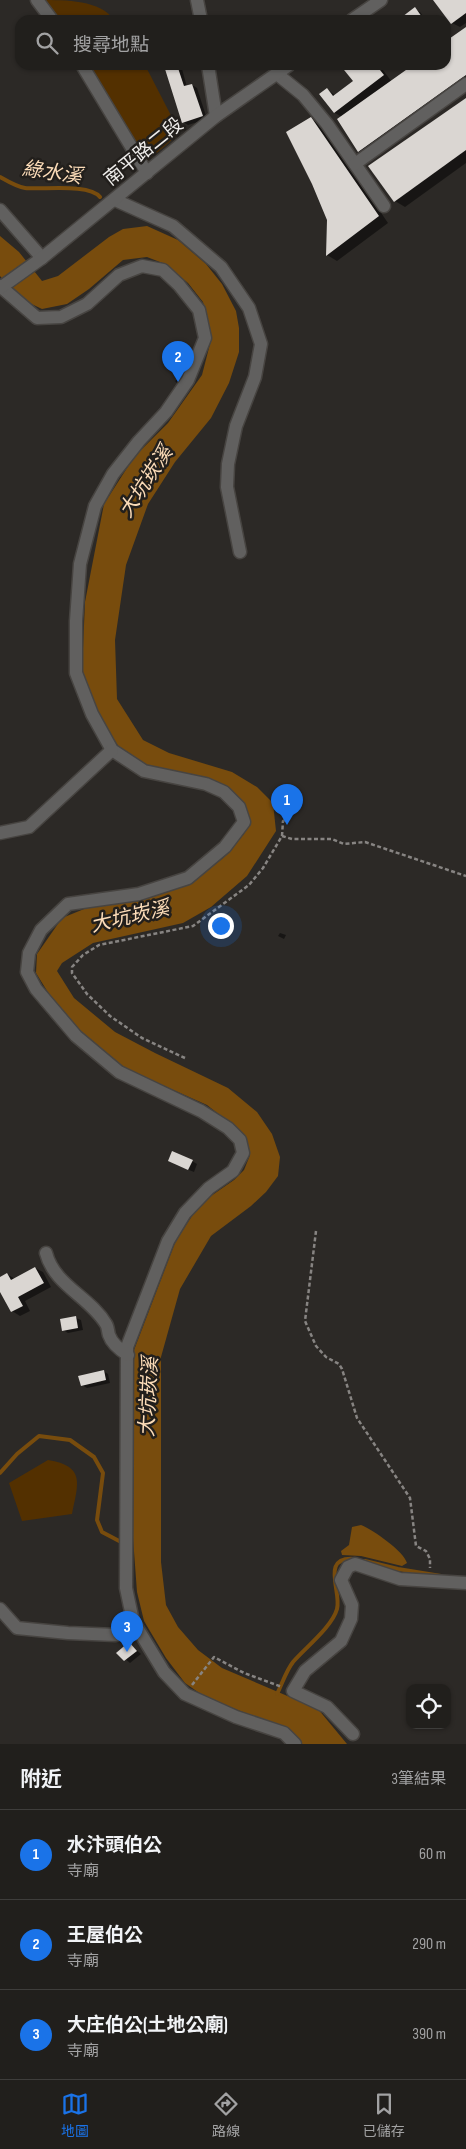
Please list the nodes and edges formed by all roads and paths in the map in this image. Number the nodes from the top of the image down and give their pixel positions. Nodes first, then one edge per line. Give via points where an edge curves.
1 (37, 0) edge
2 (197, 0) edge
3 (381, 0) edge
4 (48, 15) edge
5 (200, 15) edge
6 (359, 15) edge
7 (85, 70) edge
8 (209, 70) edge
9 (282, 70) edge
10 (277, 74) junction
11 (466, 84) edge
12 (216, 116) junction
13 (355, 164) junction
14 (147, 173) junction
15 (115, 200) junction
16 (384, 206) dead end
17 (0, 210) edge
18 (37, 261) junction
19 (1, 287) edge
20 (240, 552) dead end
21 (112, 750) junction
22 (288, 818) dead end
23 (0, 833) edge
24 (282, 836) junction
25 (466, 876) edge
26 (185, 1058) dead end
27 (316, 1231) dead end
28 (46, 1253) dead end
29 (128, 1355) junction
30 (430, 1570) dead end
31 (466, 1583) edge
32 (0, 1609) edge
33 (133, 1621) junction
34 (287, 1689) dead end
35 (185, 1694) junction
36 (353, 1734) dead end
37 (295, 1744) edge

1 - 4 street
2 - 5 street
3 - 6 street
7 - 14 street
8 - 12 street
9 - 10 street, 南平路二段
10 - 12 street, 南平路二段
10 - 13 street via 303,95
11 - 13 street
12 - 14 street, 南平路二段
13 - 16 street
14 - 15 street, 南平路二段
15 - 18 street, 南平路二段
15 - 20 street via 173,226 221,267 249,308 261,344 256,377 236,426 227,486
17 - 18 street
18 - 19 street, 南平路二段
19 - 21 street via 37,318 60,317 87,304 119,275 142,266 164,270 199,310 205,338 188,380 166,412 114,474 95,506 80,564 76,673 92,714
21 - 23 street via 29,827
21 - 29 street via 144,771 206,784 224,792 240,807 244,822 225,847 188,878 139,894 68,904 41,930 29,953 27,972 36,989 76,1036 119,1072 201,1111 240,1140 243,1153 233,1171 208,1188 184,1213 168,1241 127,1347
22 - 24 path via 282,821
24 - 25 path via 344,844 366,842
24 - 26 path via 249,885 193,926 99,945 72,967 72,973 87,994 110,1016 142,1038
27 - 30 path via 305,1321 316,1346 342,1368 357,1418 410,1498 416,1546 426,1551
28 - 29 street via 49,1266 98,1314 118,1349
29 - 33 street via 126,1588
31 - 36 street via 400,1579 355,1564 348,1567 342,1580 352,1605 351,1619 341,1641 304,1671 294,1691 328,1707
32 - 33 street via 17,1628 60,1633 116,1635
33 - 35 street via 164,1672
34 - 35 path via 244,1673 214,1657
35 - 37 street via 284,1733

